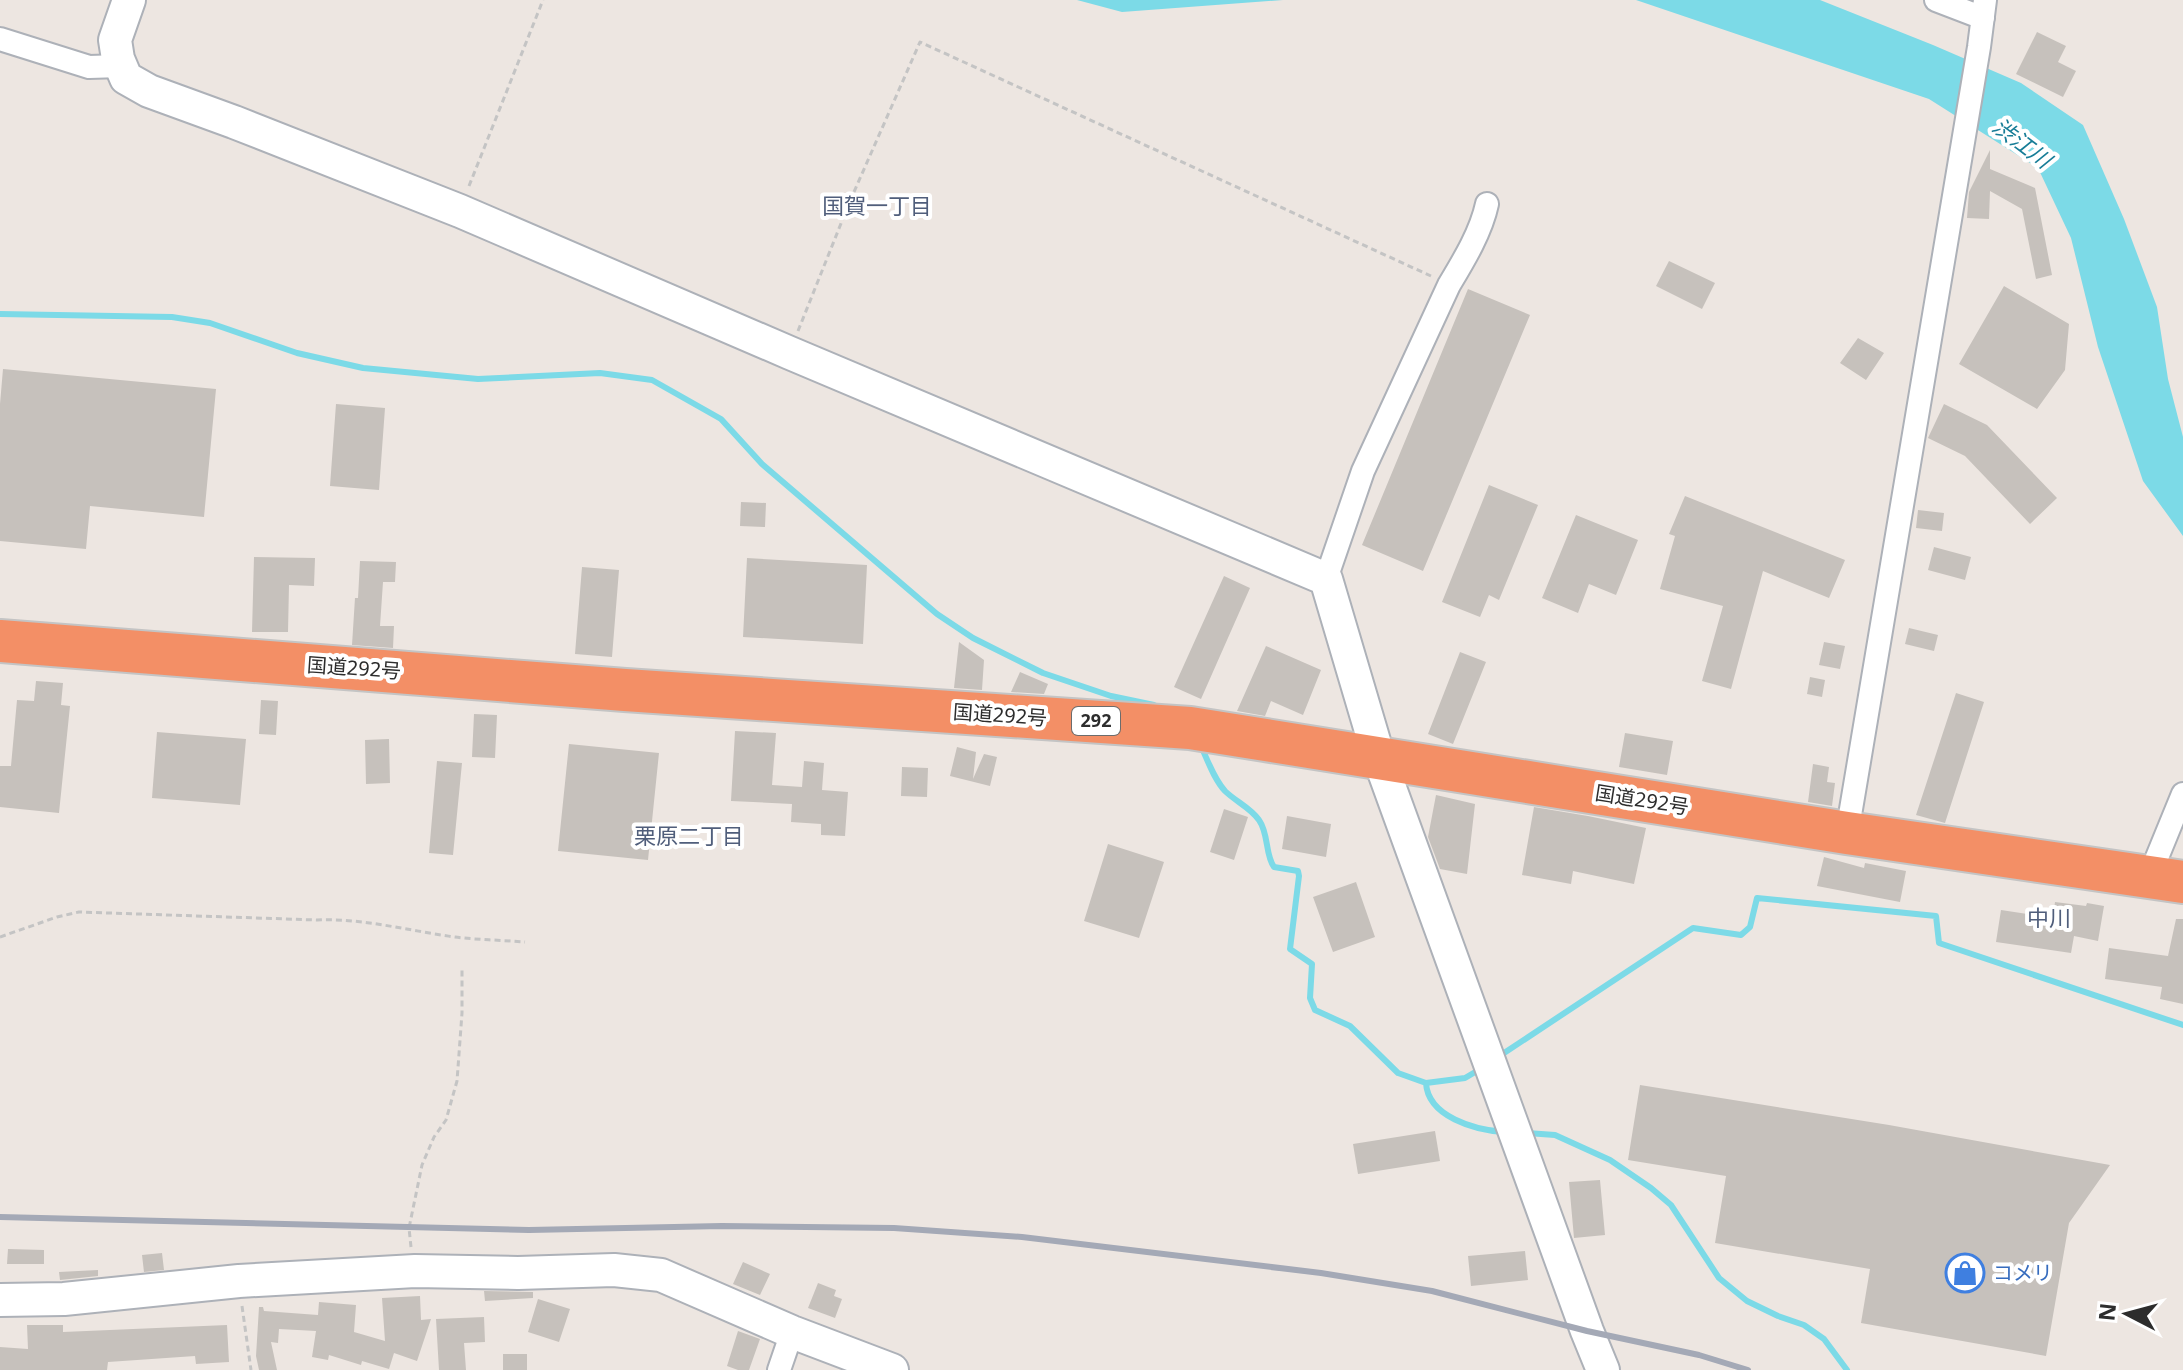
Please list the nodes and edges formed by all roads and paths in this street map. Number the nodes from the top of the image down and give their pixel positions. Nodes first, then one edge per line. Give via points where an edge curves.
1 (129, 0) edge
2 (543, 0) edge
3 (1936, 0) edge
4 (1984, 9) edge
5 (0, 39) edge
6 (121, 66) junction
7 (1487, 204) dead end
8 (460, 211) junction
9 (1449, 285) junction
10 (790, 353) junction
11 (1326, 579) junction
12 (0, 641) edge
13 (1379, 758) junction
14 (2183, 794) edge
15 (1847, 833) junction
16 (2166, 880) edge
17 (0, 937) edge
18 (525, 942) dead end
19 (462, 969) dead end
20 (415, 1271) junction
21 (239, 1281) junction
22 (0, 1300) edge
23 (792, 1332) junction
24 (251, 1370) edge
25 (779, 1370) edge
26 (892, 1370) edge
27 (1603, 1370) edge

1 - 6 street via 115,40
2 - 8 path
3 - 4 street
4 - 15 street
5 - 6 street via 89,67
6 - 8 street via 126,78 149,91
7 - 9 street
8 - 10 street
9 - 10 path via 920,42
9 - 11 street via 1363,471
10 - 11 street
11 - 13 street
12 - 13 highway, 国道292号 / 292 via 1190,728
13 - 15 highway, 国道292号 / 292
13 - 27 street
14 - 16 street
15 - 16 highway, 国道292号 / 292
17 - 18 path via 79,912 338,919
19 - 20 path via 457,1081 446,1120 422,1165 409,1228
20 - 21 street
20 - 23 street via 614,1270 661,1275
21 - 22 street via 64,1299
21 - 24 path
23 - 25 street
23 - 26 street

